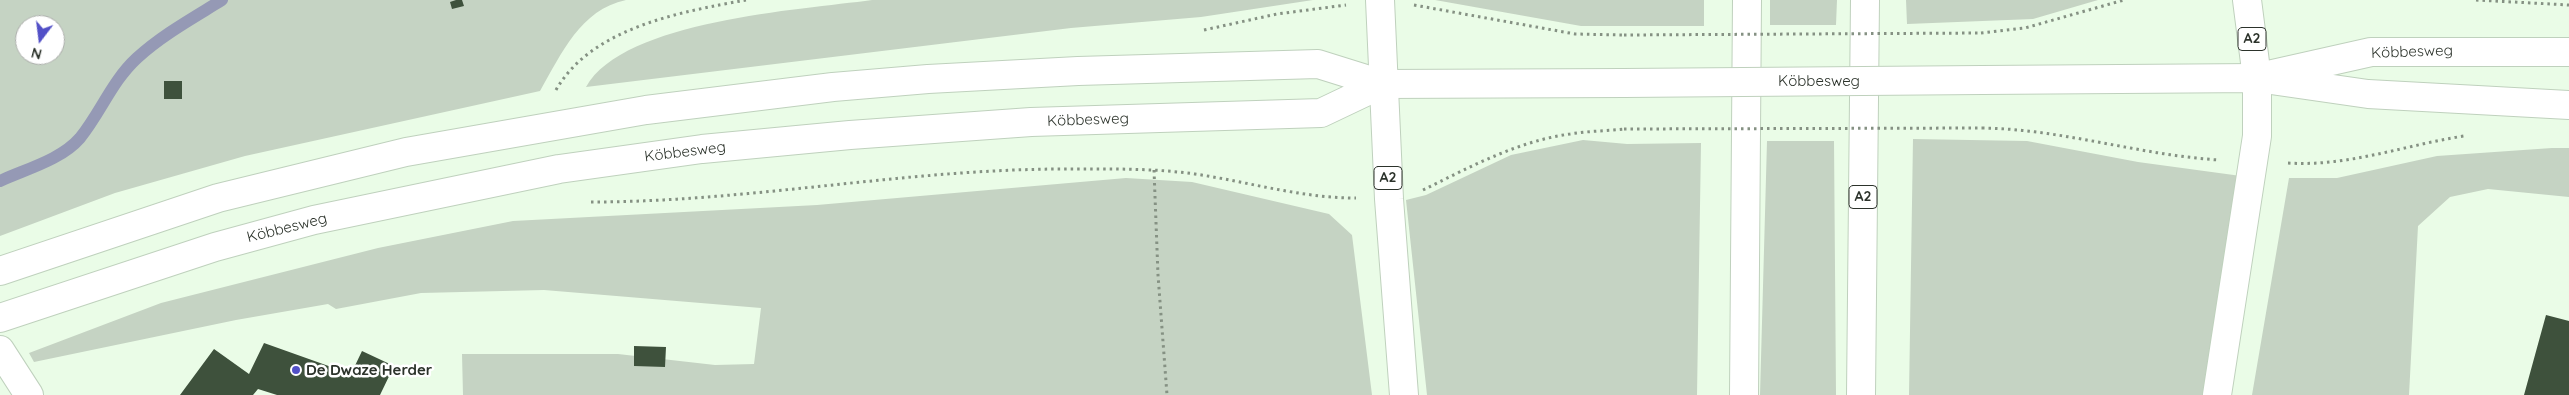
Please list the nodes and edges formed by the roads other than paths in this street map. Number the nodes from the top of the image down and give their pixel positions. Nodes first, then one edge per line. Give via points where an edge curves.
1 (1380, 0) edge
2 (1747, 0) edge
3 (1865, 0) edge
4 (2247, 0) edge
5 (2569, 52) edge
6 (2257, 78) junction
7 (1382, 84) junction
8 (2569, 105) edge
9 (553, 125) junction
10 (559, 169) junction
11 (0, 271) edge
12 (0, 318) edge
13 (0, 350) edge
14 (29, 395) edge
15 (1404, 395) edge
16 (1744, 395) edge
17 (1861, 395) edge
18 (2217, 395) edge

1 - 7 main road, A2
2 - 16 main road
3 - 17 main road, A2
4 - 6 main road, A2
5 - 6 main road, Köbbesweg via 2372,52
6 - 7 main road, Köbbesweg, bridge
6 - 8 main road, Köbbesweg via 2368,94
6 - 18 main road, A2 via 2257,136
7 - 9 main road, Köbbesweg via 1318,64 928,79 833,87
7 - 10 main road, Köbbesweg via 1321,113 1031,122 850,134 702,149
7 - 15 main road, A2
9 - 10 main road
9 - 11 main road, Köbbesweg via 406,152 286,180 147,220
10 - 12 main road, Köbbesweg via 314,220 224,244
13 - 14 main road

